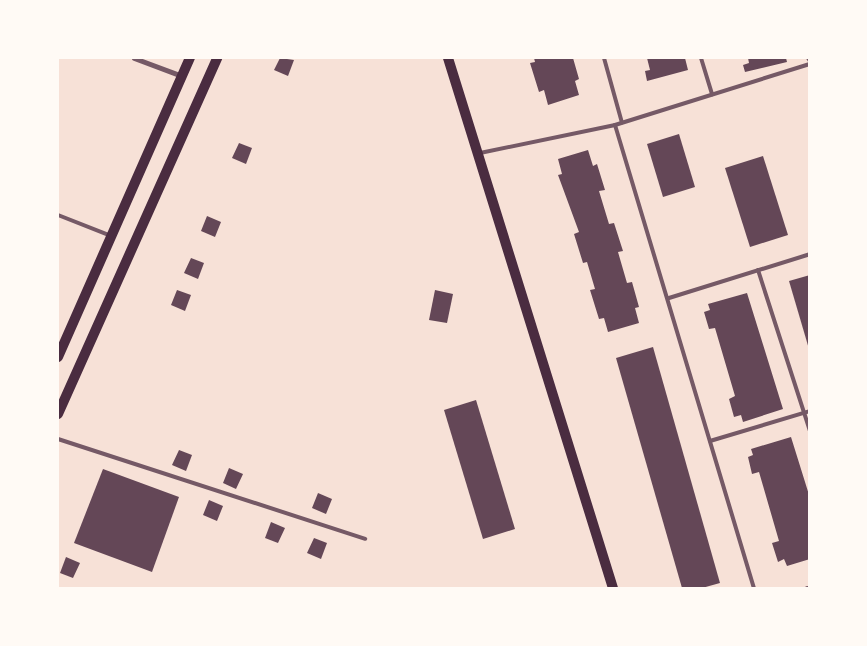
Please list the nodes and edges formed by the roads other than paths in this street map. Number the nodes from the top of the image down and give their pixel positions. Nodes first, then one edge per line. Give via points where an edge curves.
1 (134, 58) edge
2 (190, 58) edge
3 (217, 58) edge
4 (448, 58) edge
5 (604, 58) edge
6 (701, 58) edge
7 (808, 58) edge
8 (810, 63) edge
9 (182, 76) junction
10 (712, 94) junction
11 (622, 123) junction
12 (615, 124) junction
13 (477, 154) junction
14 (58, 215) edge
15 (111, 236) junction
16 (810, 254) edge
17 (758, 270) junction
18 (669, 298) junction
19 (58, 357) edge
20 (810, 411) edge
21 (803, 412) junction
22 (58, 414) edge
23 (810, 431) edge
24 (58, 440) edge
25 (710, 441) junction
26 (365, 539) dead end
27 (613, 588) edge
28 (754, 588) edge

1 - 9 street
2 - 9 main road
3 - 22 main road
4 - 13 main road
5 - 11 lane
6 - 10 lane
7 - 8 lane
8 - 10 lane
9 - 15 main road
10 - 11 lane
11 - 12 lane
12 - 13 lane
12 - 18 lane
13 - 27 main road
14 - 15 lane
15 - 19 main road
16 - 17 lane
17 - 18 lane
17 - 21 lane
18 - 25 lane
20 - 21 lane
21 - 23 lane
21 - 25 lane
24 - 26 lane
25 - 28 lane

